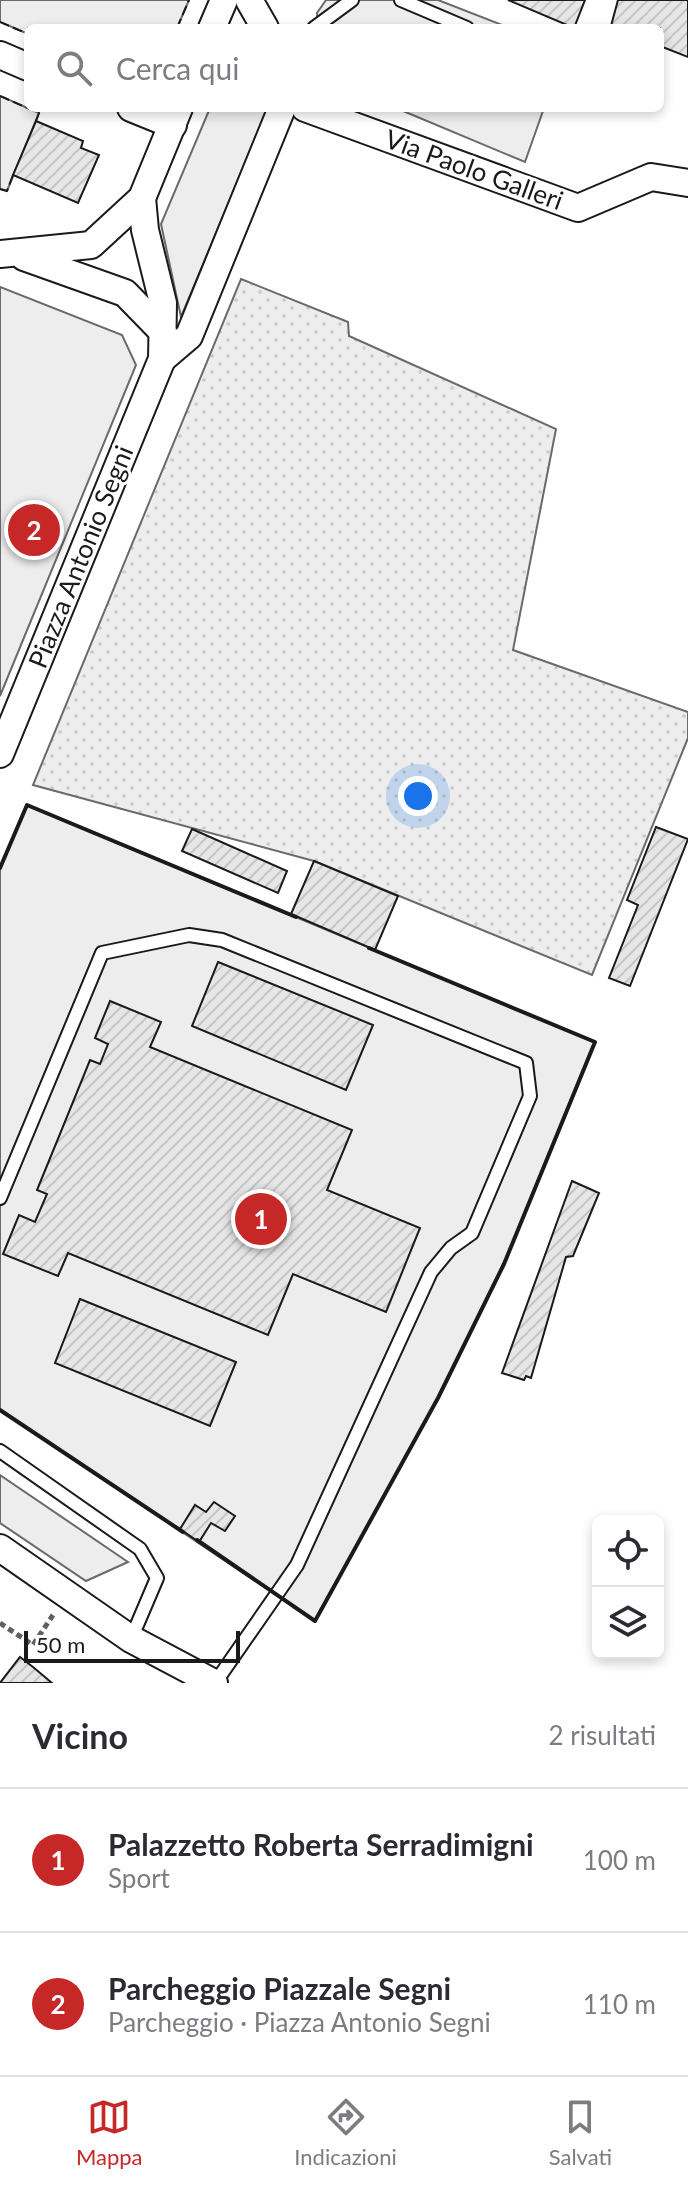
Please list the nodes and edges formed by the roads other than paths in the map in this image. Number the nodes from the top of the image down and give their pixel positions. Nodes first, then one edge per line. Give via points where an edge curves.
1 (224, 0) edge
2 (249, 0) edge
3 (352, 0) edge
4 (401, 0) edge
5 (214, 24) edge
6 (263, 24) edge
7 (319, 24) edge
8 (458, 24) edge
9 (0, 55) edge
10 (24, 65) edge
11 (154, 112) edge
12 (280, 112) edge
13 (316, 112) edge
14 (176, 116) edge
15 (688, 183) edge
16 (142, 198) junction
17 (8, 254) edge
18 (163, 332) junction
19 (162, 359) junction
20 (0, 754) edge
21 (0, 1198) edge
22 (0, 1451) edge
23 (0, 1548) edge
24 (131, 1639) junction
25 (215, 1683) edge

1 - 5 street
2 - 6 street
3 - 7 lane
4 - 8 lane
9 - 10 street
11 - 14 street
12 - 19 street, Piazza Antonio Segni via 189,336
13 - 15 street, Via Paolo Galleri via 578,208 651,177
14 - 16 street
16 - 17 street via 91,245
16 - 18 street, Piazza Antonio Segni via 163,303
17 - 18 street via 125,293
18 - 19 street, Piazza Antonio Segni
19 - 20 street, Piazza Antonio Segni
21 - 25 lane via 102,953 189,935 222,940 526,1063 530,1096 472,1233 431,1272 302,1556
22 - 24 lane via 140,1549 157,1578
23 - 24 street
24 - 25 street

